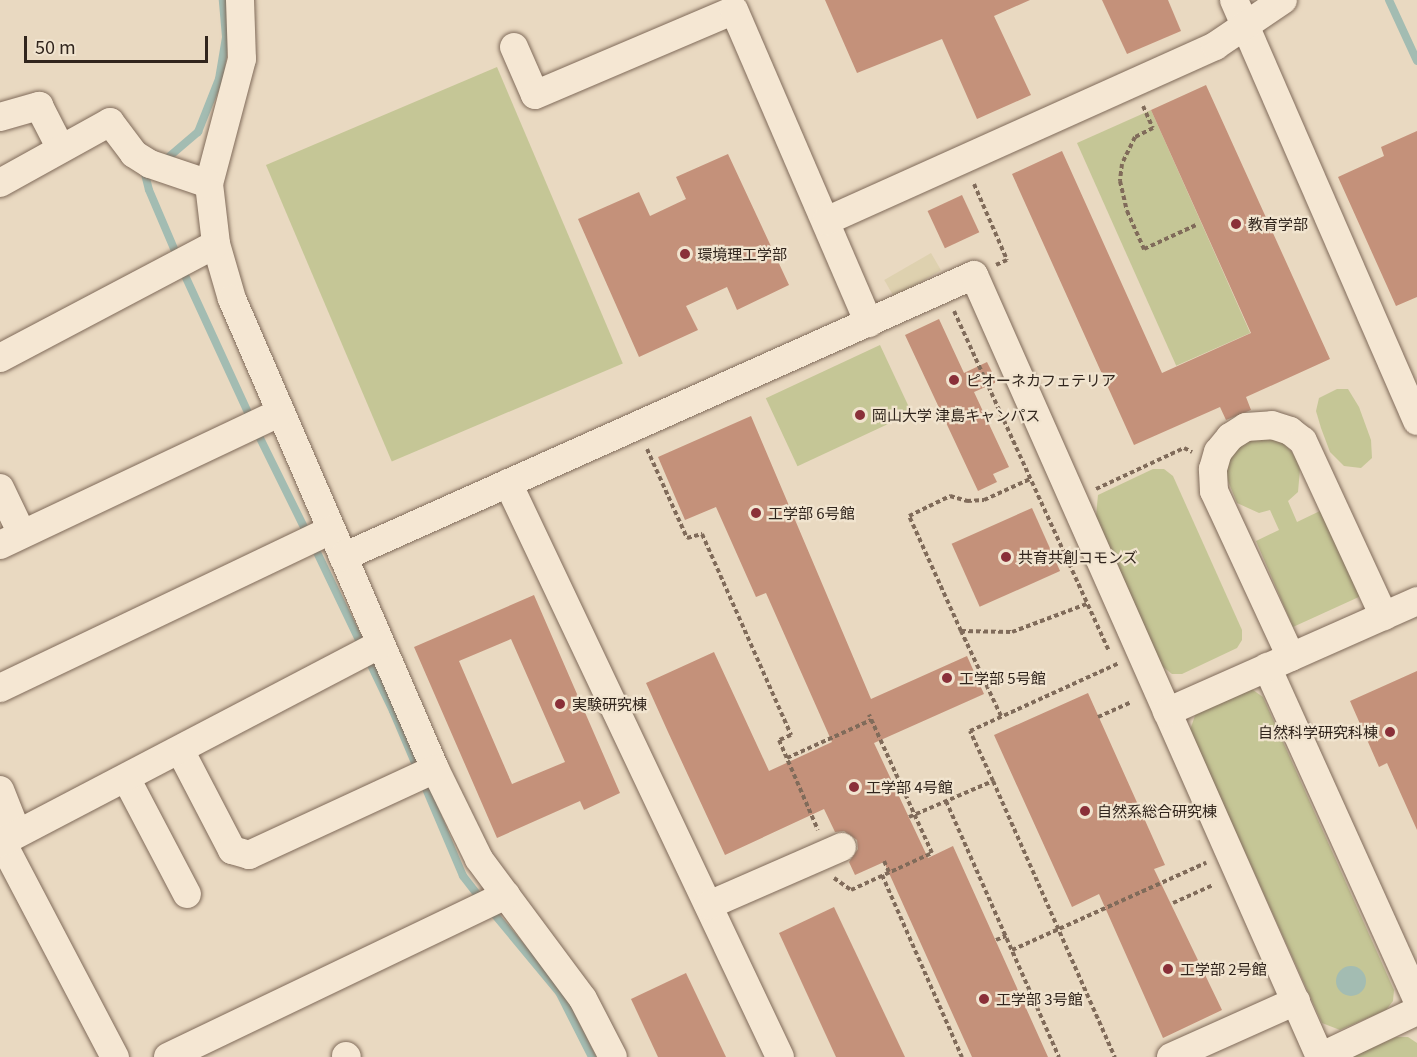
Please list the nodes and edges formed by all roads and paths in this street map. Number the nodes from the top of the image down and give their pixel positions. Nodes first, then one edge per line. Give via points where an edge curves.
1 (240, 0) edge
2 (1282, 0) edge
3 (732, 5) edge
4 (1239, 12) edge
5 (514, 47) dead end
6 (1133, 83) junction
7 (0, 117) edge
8 (61, 149) junction
9 (964, 159) junction
10 (0, 183) edge
11 (209, 184) junction
12 (826, 221) junction
13 (1196, 225) dead end
14 (216, 244) junction
15 (974, 275) junction
16 (943, 289) junction
17 (868, 323) junction
18 (0, 358) edge
19 (983, 375) junction
20 (968, 382) dead end
21 (263, 421) junction
22 (1417, 421) edge
23 (636, 426) junction
24 (1215, 460) junction
25 (1030, 478) junction
26 (508, 483) junction
27 (0, 488) edge
28 (1073, 500) junction
29 (318, 536) junction
30 (11, 540) edge
31 (343, 557) junction
32 (1417, 601) edge
33 (1087, 604) junction
34 (1384, 616) junction
35 (961, 631) junction
36 (370, 649) junction
37 (1141, 653) junction
38 (1279, 662) junction
39 (1115, 665) junction
40 (1119, 674) dead end
41 (0, 688) edge
42 (1127, 693) dead end
43 (1132, 702) junction
44 (1167, 712) junction
45 (1136, 713) dead end
46 (869, 715) dead end
47 (1001, 716) junction
48 (1098, 717) dead end
49 (872, 720) junction
50 (180, 750) junction
51 (787, 758) junction
52 (425, 774) junction
53 (126, 778) junction
54 (993, 781) junction
55 (0, 790) edge
56 (946, 801) junction
57 (915, 815) junction
58 (909, 817) dead end
59 (6, 839) edge
60 (833, 851) junction
61 (1230, 853) junction
62 (1199, 854) dead end
63 (884, 861) dead end
64 (1204, 864) junction
65 (889, 872) junction
66 (880, 876) junction
67 (1213, 885) junction
68 (187, 894) dead end
69 (1218, 896) dead end
70 (494, 901) junction
71 (1173, 903) dead end
72 (709, 905) junction
73 (1059, 929) junction
74 (1006, 936) junction
75 (996, 940) dead end
76 (1012, 950) junction
77 (1408, 955) edge
78 (1417, 999) edge
79 (1296, 1001) junction
80 (1417, 1011) edge
81 (115, 1057) edge
82 (168, 1057) edge
83 (613, 1057) edge
84 (780, 1057) edge
85 (962, 1057) edge
86 (1059, 1057) edge
87 (1115, 1057) edge
88 (1171, 1057) edge
89 (1320, 1057) edge

1 - 11 street via 242,59
2 - 4 street
3 - 5 street via 535,95
3 - 12 street
4 - 6 street via 1215,46
4 - 22 street
6 - 9 street
6 - 13 path via 1153,128 1135,137 1122,164 1122,195 1135,230 1144,249
7 - 8 street via 39,106
8 - 10 street
8 - 11 street via 110,122 124,142 157,166
9 - 12 street
9 - 15 path via 1007,260
11 - 14 street
12 - 17 street
14 - 18 street
14 - 21 street
15 - 16 street
15 - 28 street
16 - 17 street
16 - 19 path
17 - 23 street
19 - 20 path
19 - 25 path
21 - 29 street
21 - 30 street
23 - 26 street
23 - 51 path via 687,538 702,534 791,735 779,740
24 - 28 path via 1184,448
24 - 34 street via 1230,437 1254,425 1281,427 1303,441
24 - 38 street via 1214,491
25 - 33 path
25 - 35 path via 984,500 967,501 951,496 909,516
26 - 31 street
26 - 72 street
27 - 30 street
28 - 37 street
29 - 31 street
29 - 41 street
31 - 36 street
32 - 34 street
33 - 35 path via 1012,632
33 - 39 path
34 - 38 street
35 - 47 path
36 - 50 street
36 - 52 street
37 - 39 path
37 - 44 street
38 - 44 street
38 - 77 street
39 - 40 path
39 - 47 path
42 - 43 path
43 - 45 path
43 - 48 path
44 - 61 street
46 - 49 path
47 - 54 path via 970,731
49 - 51 path
49 - 57 path
50 - 52 street via 232,850 249,855
50 - 53 street
51 - 60 path via 819,828 816,838
52 - 70 street via 479,859
53 - 59 street
53 - 68 street
54 - 56 path
54 - 73 path
55 - 59 street
56 - 57 path
56 - 74 path
57 - 58 path
57 - 65 path via 932,852
59 - 81 street
60 - 66 path via 835,879 851,890
60 - 72 street
61 - 64 path
61 - 79 street
62 - 64 path
63 - 65 path
64 - 67 path
64 - 73 path
65 - 66 path
66 - 85 path
67 - 69 path
67 - 71 path
70 - 82 street
70 - 83 street via 583,999
72 - 84 street
73 - 76 path
73 - 87 path
74 - 75 path
74 - 76 path
76 - 86 path
77 - 78 street
79 - 88 street
79 - 89 street
80 - 89 street

